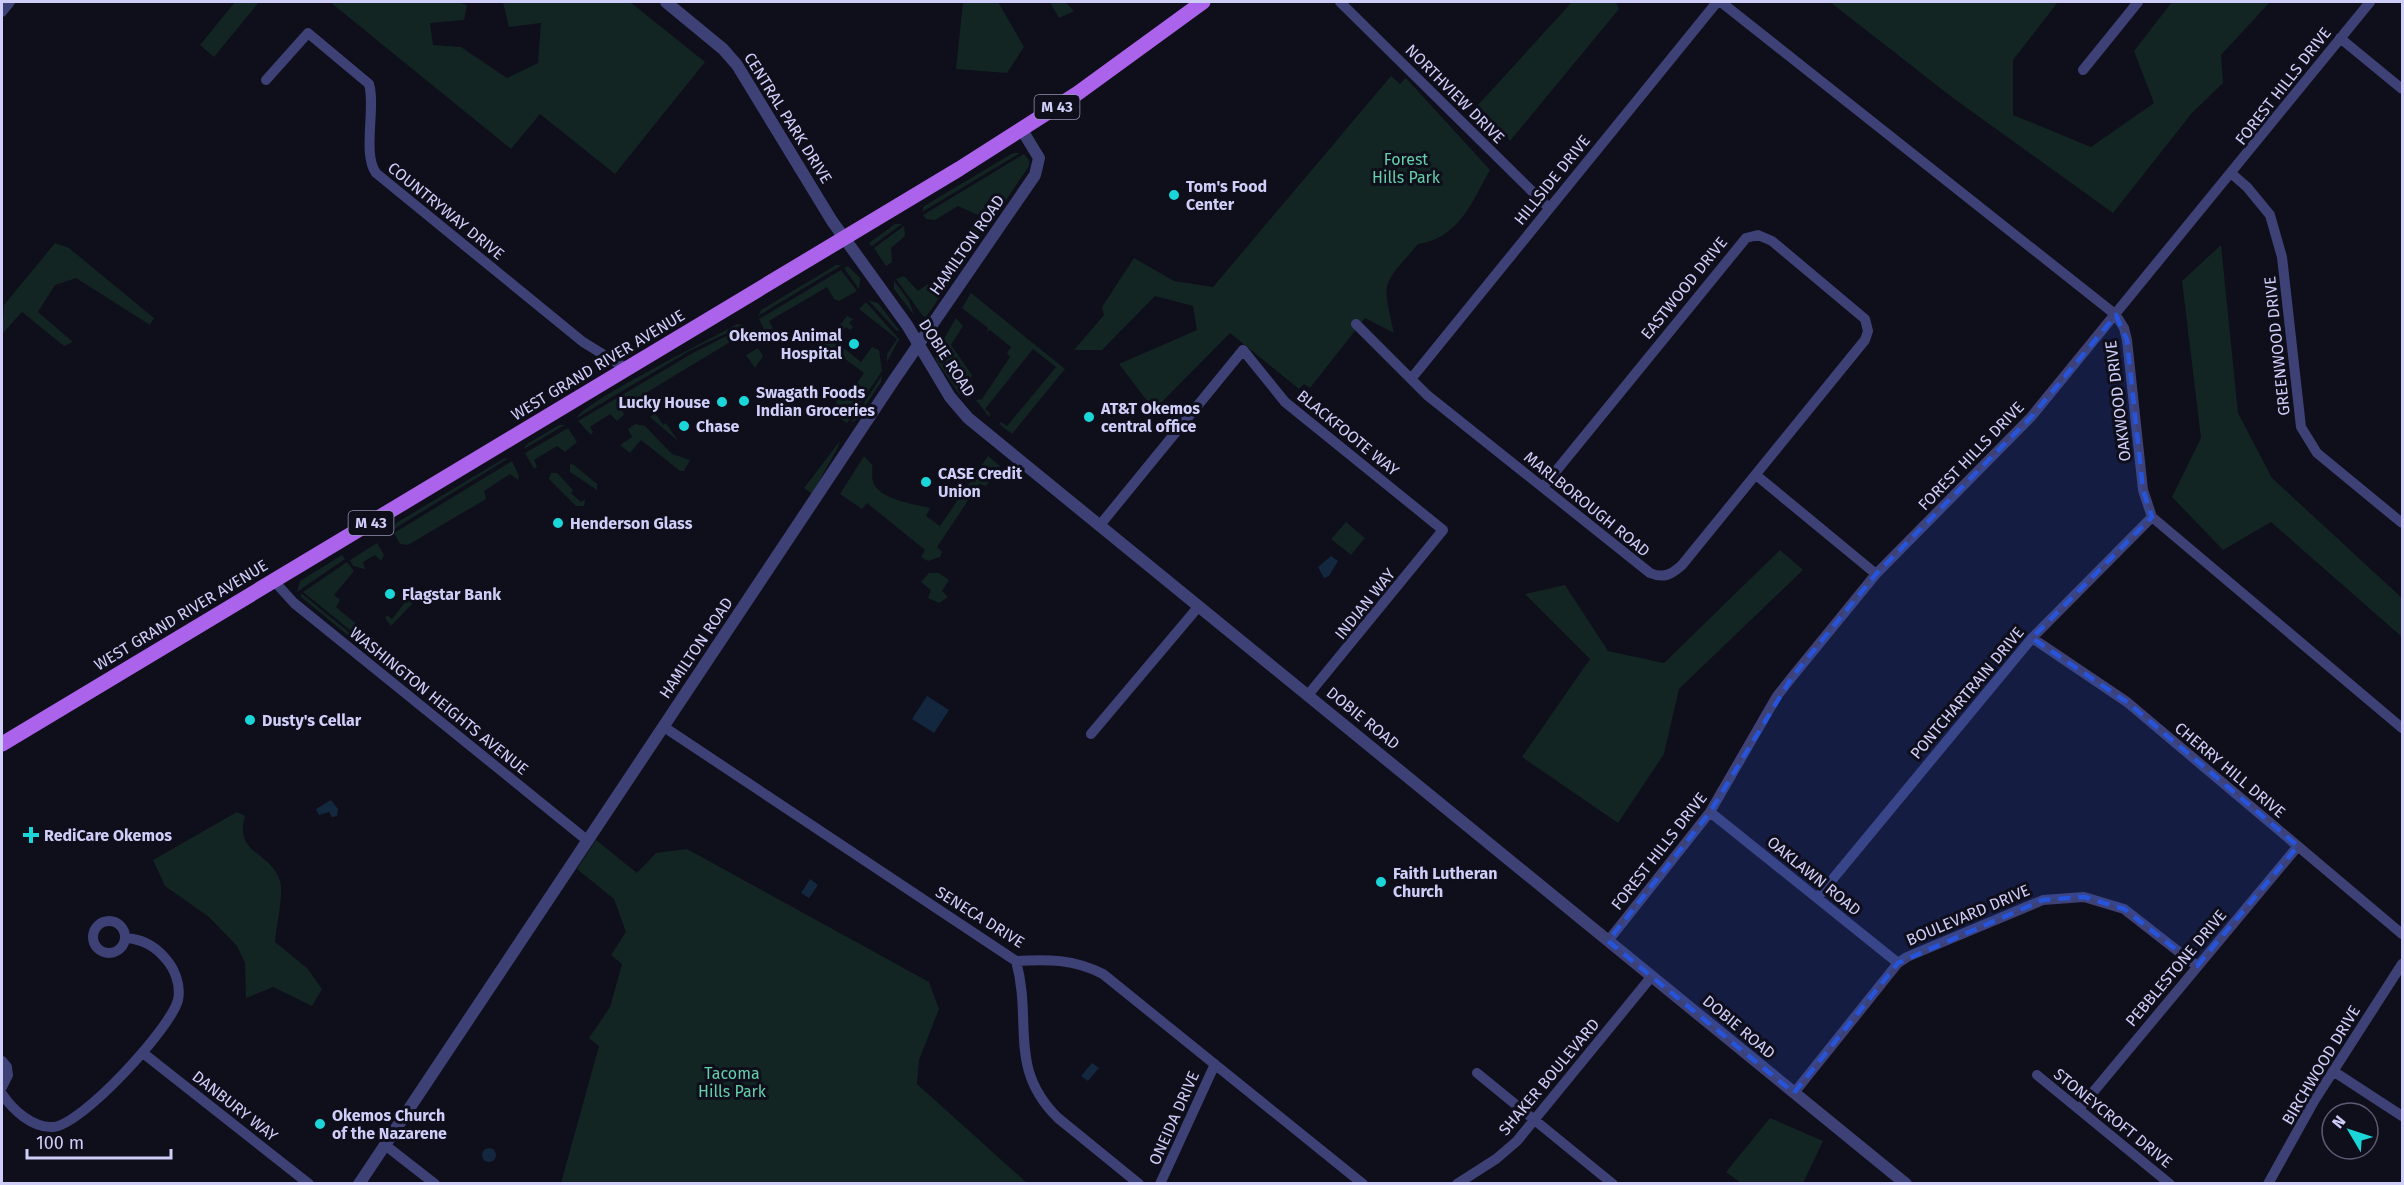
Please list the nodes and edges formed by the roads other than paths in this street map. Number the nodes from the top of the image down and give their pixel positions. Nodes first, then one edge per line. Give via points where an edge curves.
1 (10, 2) edge
2 (666, 2) edge
3 (1203, 2) edge
4 (1340, 2) edge
5 (1719, 2) edge
6 (2138, 2) edge
7 (2370, 2) edge
8 (2, 12) edge
9 (2340, 38) junction
10 (2082, 70) dead end
11 (266, 80) dead end
12 (2403, 89) edge
13 (1022, 130) junction
14 (2232, 174) junction
15 (1548, 208) junction
16 (844, 238) junction
17 (2116, 315) junction
18 (1356, 324) dead end
19 (918, 345) junction
20 (627, 369) junction
21 (1410, 379) junction
22 (1756, 475) junction
23 (1543, 487) junction
24 (2152, 517) junction
25 (2403, 523) edge
26 (1100, 525) junction
27 (1443, 530) joint
28 (1876, 574) junction
29 (274, 580) junction
30 (1199, 606) junction
31 (2032, 638) junction
32 (1308, 695) junction
33 (664, 727) junction
34 (2403, 728) edge
35 (1091, 734) dead end
36 (2, 744) edge
37 (1710, 812) junction
38 (588, 841) junction
39 (2298, 846) junction
40 (1817, 898) junction
41 (2403, 934) edge
42 (126, 938) dead end
43 (1608, 941) junction
44 (1016, 961) junction
45 (1898, 963) junction
46 (2403, 964) edge
47 (2197, 966) junction
48 (1652, 976) junction
49 (143, 1053) junction
50 (2, 1061) edge
51 (1215, 1064) junction
52 (2333, 1071) junction
53 (1477, 1073) dead end
54 (2037, 1075) dead end
55 (2, 1087) edge
56 (1794, 1093) junction
57 (2, 1094) edge
58 (2079, 1109) junction
59 (2403, 1116) edge
60 (1535, 1120) junction
61 (385, 1145) junction
62 (309, 1184) edge
63 (359, 1184) edge
64 (435, 1184) edge
65 (1139, 1184) edge
66 (1160, 1184) edge
67 (1363, 1184) edge
68 (1457, 1184) edge
69 (1613, 1184) edge
70 (1906, 1184) edge
71 (2170, 1184) edge
72 (2268, 1184) edge

1 - 8 street
2 - 16 street, CENTRAL PARK DRIVE via 737,64
3 - 13 main road, WEST GRAND RIVER AVENUE / M 43
4 - 15 street, NORTHVIEW DRIVE
5 - 15 street, HILLSIDE DRIVE
5 - 17 street, OAKWOOD DRIVE
6 - 10 street
7 - 9 street, FOREST HILLS DRIVE
9 - 12 street
9 - 14 street, FOREST HILLS DRIVE
11 - 20 street, COUNTRYWAY DRIVE via 308,33 369,84 371,161 376,173 583,342
13 - 16 main road, WEST GRAND RIVER AVENUE / M 43
13 - 19 street, HAMILTON ROAD via 1039,158 1037,172
14 - 17 street, FOREST HILLS DRIVE
14 - 25 street, GREENWOOD DRIVE via 2270,214 2282,257 2301,427 2317,453
15 - 21 street, HILLSIDE DRIVE
16 - 19 street, DOBIE ROAD
16 - 20 main road, WEST GRAND RIVER AVENUE / M 43
17 - 24 street, OAKWOOD DRIVE via 2127,340 2143,490
17 - 28 street, FOREST HILLS DRIVE via 2031,417
18 - 21 street, MARLBOROUGH ROAD
19 - 26 street, DOBIE ROAD via 968,418
19 - 33 street, HAMILTON ROAD
20 - 29 main road, WEST GRAND RIVER AVENUE / M 43
21 - 23 street, MARLBOROUGH ROAD
22 - 23 street, MARLBOROUGH ROAD via 1682,565 1673,573 1659,576 1650,573
22 - 23 street, EASTWOOD DRIVE via 1865,340 1868,331 1857,310 1772,241 1758,236 1746,238 1733,251
22 - 28 street
24 - 31 street, PONTCHARTRAIN DRIVE
24 - 34 street
26 - 27 street, BLACKFOOTE WAY via 1243,350 1285,402
26 - 30 street, DOBIE ROAD
27 - 32 street, INDIAN WAY
28 - 37 street, FOREST HILLS DRIVE via 1777,696
29 - 36 main road, WEST GRAND RIVER AVENUE / M 43
29 - 38 street, WASHINGTON HEIGHTS AVENUE via 294,603
30 - 32 street, DOBIE ROAD
30 - 35 street
31 - 39 street, CHERRY HILL DRIVE via 2127,702
31 - 40 street, PONTCHARTRAIN DRIVE
32 - 43 street, DOBIE ROAD
33 - 38 street, HAMILTON ROAD
33 - 44 street, SENECA DRIVE
37 - 40 street, OAKLAWN ROAD
37 - 43 street, FOREST HILLS DRIVE
38 - 61 street, HAMILTON ROAD
39 - 41 street, CHERRY HILL DRIVE
39 - 47 street, PEBBLESTONE DRIVE
40 - 45 street, OAKLAWN ROAD
42 - 49 street via 146,942 159,951 172,968 178,988 178,1001
43 - 48 street, DOBIE ROAD
44 - 51 street, SENECA DRIVE via 1062,960 1093,969
44 - 65 street via 1023,994 1023,1052 1032,1084 1046,1107
45 - 47 street, BOULEVARD DRIVE via 2043,900 2084,897 2124,909
45 - 56 street, BOULEVARD DRIVE
46 - 52 street, BIRCHWOOD DRIVE
47 - 58 street, PEBBLESTONE DRIVE
48 - 56 street, DOBIE ROAD
48 - 60 street, SHAKER BOULEVARD
49 - 57 street via 80,1114 63,1125 48,1127 33,1122
49 - 62 street, DANBURY WAY
50 - 55 street via 8,1076
51 - 66 street, ONEIDA DRIVE
51 - 67 street, SENECA DRIVE
52 - 59 street
52 - 72 street, BIRCHWOOD DRIVE
53 - 60 street
54 - 58 street, STONEYCROFT DRIVE
56 - 70 street, DOBIE ROAD
58 - 71 street, STONEYCROFT DRIVE
60 - 68 street, SHAKER BOULEVARD via 1496,1160
60 - 69 street
61 - 63 street, HAMILTON ROAD
61 - 64 street

